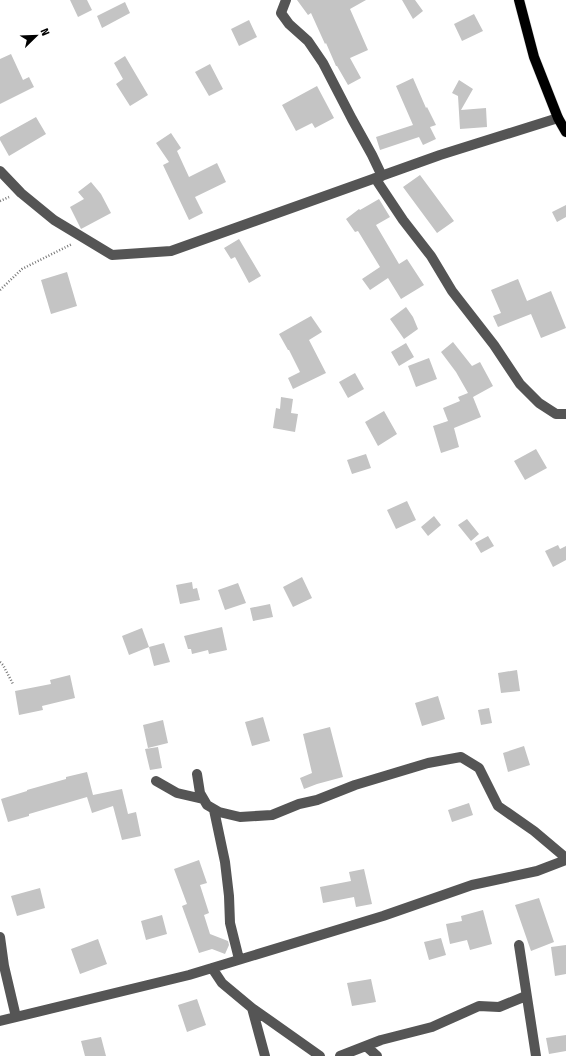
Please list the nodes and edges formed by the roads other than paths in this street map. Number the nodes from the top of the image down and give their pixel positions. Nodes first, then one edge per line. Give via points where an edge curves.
1 (286, 0) edge
2 (519, 0) edge
3 (558, 118) junction
4 (566, 132) edge
5 (0, 171) edge
6 (378, 177) junction
7 (566, 414) edge
8 (197, 774) dead end
9 (156, 780) dead end
10 (204, 800) junction
11 (214, 810) junction
12 (566, 859) edge
13 (0, 937) edge
14 (519, 945) dead end
15 (240, 959) junction
16 (212, 968) junction
17 (526, 996) junction
18 (252, 1008) junction
19 (16, 1017) junction
20 (0, 1021) edge
21 (366, 1046) junction
22 (265, 1056) edge
23 (320, 1056) edge
24 (340, 1056) edge
25 (377, 1056) edge
26 (536, 1056) edge

1 - 6 street via 280,13 308,41 323,63 372,155
2 - 3 main road via 534,57
3 - 4 main road
3 - 6 street
5 - 6 street via 21,193 48,215 112,255 171,251
6 - 7 street via 403,220 520,384 539,403 556,414
8 - 10 street via 200,793
9 - 10 street via 177,793
10 - 11 street
11 - 12 street via 240,817 272,815 355,785 428,763 462,757 479,768 498,806 534,831
11 - 15 street via 225,862 230,923
12 - 15 street via 537,871 472,885 383,916
13 - 19 street
14 - 17 street
15 - 16 street
16 - 18 street via 222,983
16 - 19 street
17 - 21 street via 499,1007 479,1006 432,1027
17 - 26 street
18 - 22 street
18 - 23 street
19 - 20 street
21 - 24 street
21 - 25 street

